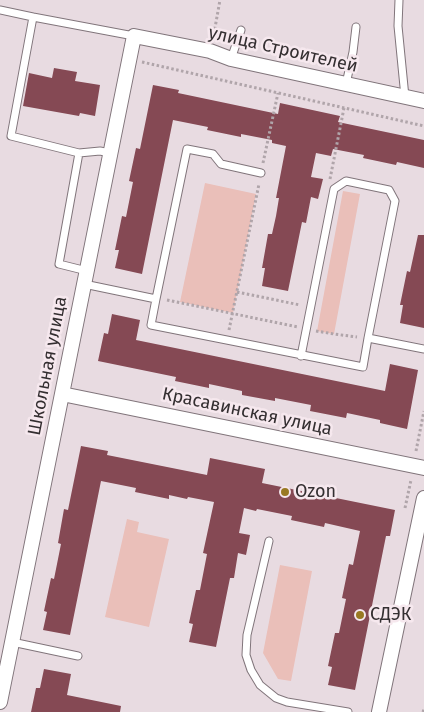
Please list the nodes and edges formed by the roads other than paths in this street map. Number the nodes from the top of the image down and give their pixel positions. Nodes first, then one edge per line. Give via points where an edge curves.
1 (399, 0) edge
2 (0, 10) edge
3 (33, 16) junction
4 (356, 27) dead end
5 (240, 30) dead end
6 (134, 36) junction
7 (231, 59) junction
8 (346, 84) junction
9 (405, 97) junction
10 (424, 101) edge
11 (80, 153) junction
12 (110, 153) junction
13 (261, 173) road end
14 (85, 278) junction
15 (156, 299) junction
16 (368, 338) junction
17 (424, 349) edge
18 (301, 356) junction
19 (62, 394) junction
20 (424, 468) edge
21 (424, 498) edge
22 (269, 541) dead end
23 (12, 642) junction
24 (78, 656) dead end
25 (0, 702) edge
26 (348, 712) edge
27 (379, 712) edge

1 - 9 lane via 398,26
2 - 3 lane
3 - 6 lane
3 - 11 lane via 11,136
4 - 8 lane
5 - 7 lane
6 - 7 street, улица Строителей via 210,51
6 - 12 street, Школьная улица
7 - 8 street, улица Строителей
8 - 9 street, улица Строителей
9 - 10 street, улица Строителей
11 - 12 lane
11 - 14 lane via 59,264
12 - 14 street, Школьная улица
13 - 15 lane via 221,164 212,154 187,149
14 - 15 lane
14 - 19 street, Школьная улица
15 - 18 lane via 150,324
16 - 17 lane
16 - 18 lane via 362,368
16 - 18 lane via 395,201 389,190 346,181 334,189
19 - 20 street, Красавинская улица
19 - 23 street, Школьная улица
21 - 27 street
22 - 26 lane via 247,635 246,655 251,670 260,685 276,698
23 - 24 lane
23 - 25 street, Школьная улица

